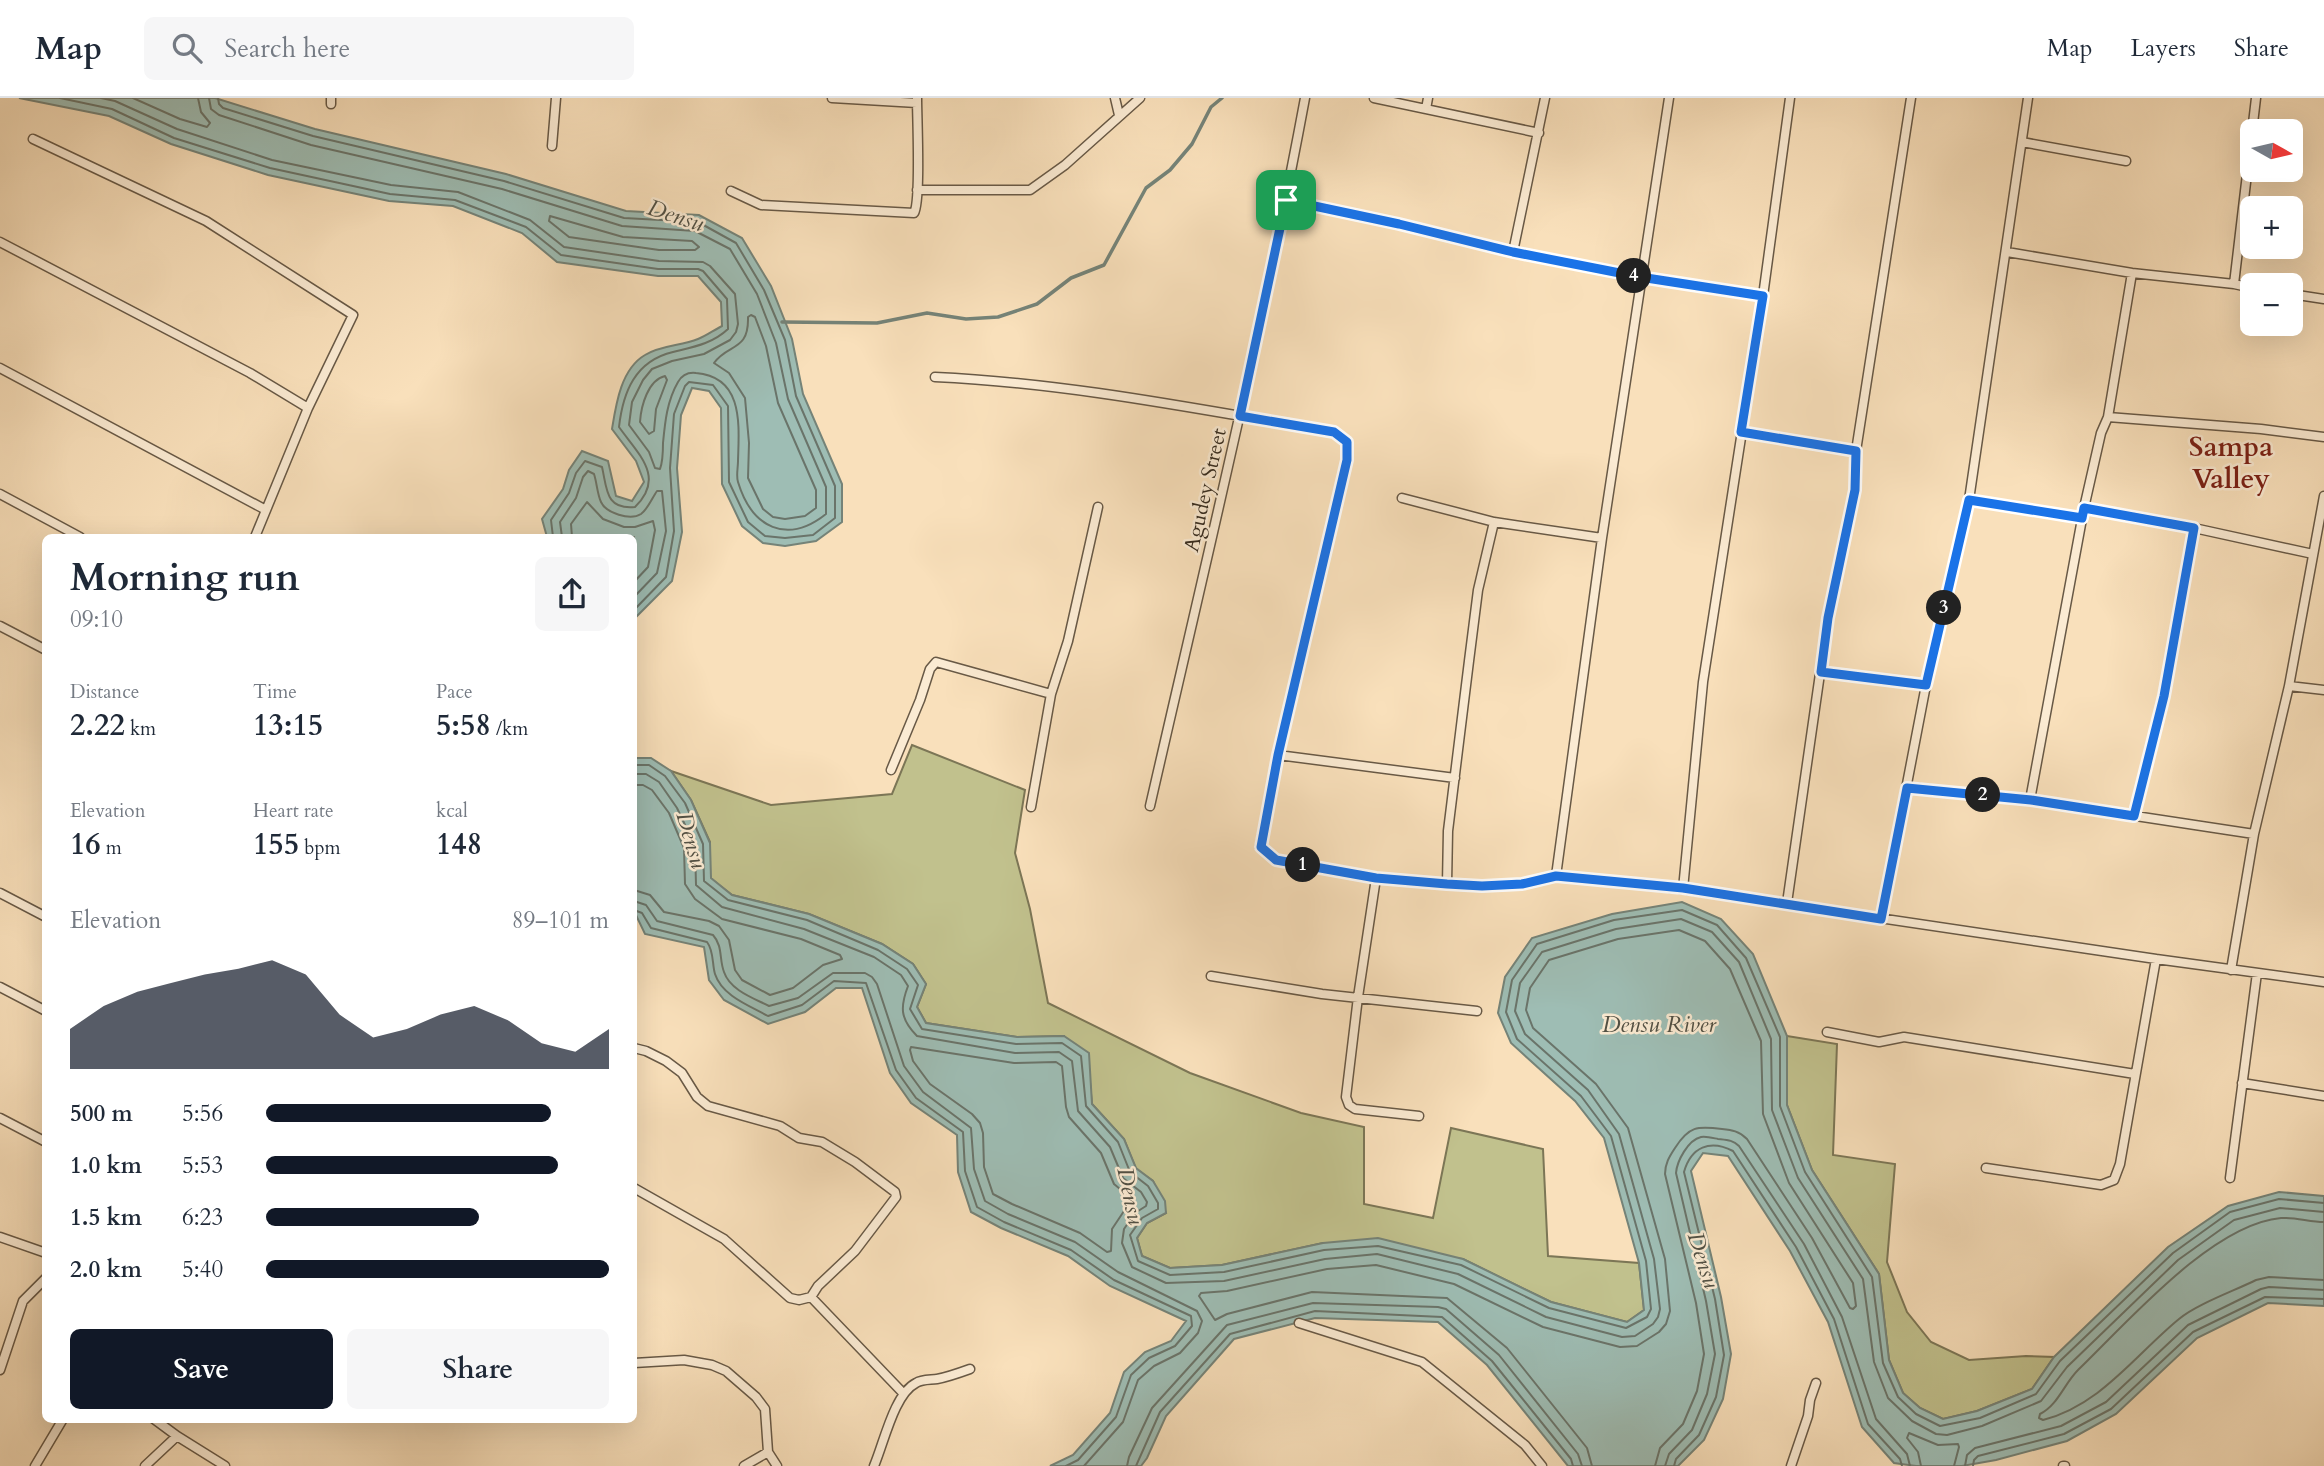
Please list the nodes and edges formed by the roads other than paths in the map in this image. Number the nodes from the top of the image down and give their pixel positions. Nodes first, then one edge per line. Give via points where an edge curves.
1 (556, 98) edge
2 (832, 98) edge
3 (1115, 98) edge
4 (1140, 98) edge
5 (1305, 98) edge
6 (1374, 98) edge
7 (1428, 98) edge
8 (1545, 98) edge
9 (1669, 98) edge
10 (1790, 98) edge
11 (1911, 98) edge
12 (2028, 98) edge
13 (2256, 98) edge
14 (917, 101) edge
15 (1426, 109) junction
16 (1119, 115) junction
17 (1539, 132) junction
18 (33, 139) dead end
19 (2022, 142) junction
20 (552, 146) dead end
21 (2126, 161) dead end
22 (917, 190) junction
23 (731, 191) dead end
24 (1286, 200) junction
25 (0, 242) edge
26 (1513, 252) junction
27 (2007, 252) junction
28 (2132, 273) junction
29 (1640, 277) junction
30 (2234, 284) junction
31 (2240, 285) edge
32 (1763, 296) junction
33 (2303, 296) edge
34 (2324, 299) edge
35 (0, 368) edge
36 (935, 377) dead end
37 (308, 408) junction
38 (1240, 416) junction
39 (2108, 417) junction
40 (1741, 432) junction
41 (2324, 437) edge
42 (1856, 451) junction
43 (0, 494) edge
44 (2324, 496) edge
45 (1402, 498) dead end
46 (1969, 500) junction
47 (1098, 507) dead end
48 (266, 510) junction
49 (2083, 513) junction
50 (1494, 522) junction
51 (2194, 528) junction
52 (74, 534) edge
53 (256, 534) edge
54 (1602, 538) junction
55 (2313, 554) junction
56 (0, 626) edge
57 (42, 648) edge
58 (1821, 672) junction
59 (1926, 685) junction
60 (2289, 686) junction
61 (2324, 690) edge
62 (1051, 694) junction
63 (1278, 755) junction
64 (891, 770) dead end
65 (1455, 778) junction
66 (1907, 788) junction
67 (2031, 800) junction
68 (1150, 806) dead end
69 (1031, 807) dead end
70 (2134, 816) junction
71 (2253, 834) junction
72 (1556, 876) junction
73 (1376, 878) junction
74 (1447, 884) junction
75 (1683, 888) junction
76 (0, 893) edge
77 (1787, 903) junction
78 (42, 915) edge
79 (1881, 919) junction
80 (2157, 959) junction
81 (2231, 970) junction
82 (2257, 974) junction
83 (1211, 976) dead end
84 (2324, 982) edge
85 (0, 987) edge
86 (1357, 997) junction
87 (42, 1009) edge
88 (1477, 1011) dead end
89 (1827, 1032) dead end
90 (637, 1049) edge
91 (2135, 1074) junction
92 (2242, 1083) junction
93 (2324, 1096) edge
94 (1419, 1116) dead end
95 (0, 1118) edge
96 (42, 1140) edge
97 (1986, 1168) dead end
98 (2230, 1178) dead end
99 (637, 1190) edge
100 (0, 1237) edge
101 (42, 1252) edge
102 (42, 1282) edge
103 (811, 1297) junction
104 (1299, 1322) dead end
105 (637, 1363) edge
106 (970, 1369) dead end
107 (0, 1370) edge
108 (1816, 1383) dead end
109 (903, 1393) junction
110 (61, 1423) edge
111 (158, 1423) edge
112 (177, 1437) junction
113 (768, 1452) junction
114 (35, 1466) edge
115 (145, 1466) edge
116 (225, 1466) edge
117 (744, 1466) edge
118 (776, 1466) edge
119 (874, 1466) edge
120 (1542, 1466) edge
121 (1791, 1466) edge

1 - 20 street
2 - 14 street
3 - 16 street
4 - 16 street
5 - 24 street, Agudey Street
6 - 15 street
7 - 15 street
8 - 17 street
9 - 29 street
10 - 32 street
11 - 42 street
12 - 19 street
13 - 30 street
14 - 22 street
15 - 17 street
16 - 22 street via 1030,190
17 - 26 street
18 - 37 street via 206,221 353,315
19 - 21 street
19 - 27 street
22 - 23 street via 914,214 761,205
24 - 26 street
24 - 38 street, Agudey Street
25 - 37 street
26 - 29 street
27 - 28 street
27 - 46 street
28 - 30 street
28 - 39 street
29 - 32 street
29 - 54 street
30 - 31 street
32 - 40 street
33 - 34 street
35 - 48 street
36 - 38 street via 1064,388
37 - 48 street
38 - 63 street via 1334,432 1347,442 1347,460
38 - 68 street, Agudey Street
39 - 41 street
39 - 49 street
40 - 42 street
40 - 75 street via 1703,682
42 - 58 street via 1855,490
43 - 52 street
44 - 55 street
45 - 50 street
46 - 49 street
46 - 59 street
47 - 62 street via 1068,641
48 - 53 street
49 - 51 street
49 - 67 street
50 - 54 street
50 - 65 street via 1478,590
51 - 55 street
51 - 70 street via 2164,696
54 - 72 street
55 - 60 street
56 - 57 street
58 - 59 street
58 - 77 street
59 - 66 street
60 - 61 street
60 - 71 street
62 - 64 street via 936,662
62 - 69 street
63 - 65 street
63 - 73 street via 1261,847 1276,860
65 - 74 street
66 - 67 street
66 - 79 street
67 - 70 street
70 - 71 street
71 - 81 street
72 - 74 street via 1522,884
72 - 75 street
73 - 74 street
73 - 86 street
75 - 77 street
76 - 78 street
77 - 79 street
79 - 80 street
80 - 81 street
80 - 91 street
81 - 82 street
82 - 84 street
82 - 92 street
83 - 86 street
85 - 87 street
86 - 88 street
86 - 94 street via 1346,1097 1349,1105
89 - 91 street via 1879,1042 1903,1037
90 - 103 street via 666,1060 708,1106 822,1142 895,1192 891,1206
91 - 97 street via 2114,1180 2101,1185
92 - 93 street
92 - 98 street
95 - 96 street
99 - 103 street via 724,1239 790,1298
100 - 101 street
102 - 107 street via 23,1301
103 - 109 street
104 - 120 street via 1422,1362 1525,1445
105 - 113 street via 684,1360 726,1371 765,1409
106 - 109 street via 916,1382
108 - 121 street
109 - 119 street
110 - 114 street
111 - 112 street
112 - 115 street
112 - 116 street
113 - 117 street
113 - 118 street

